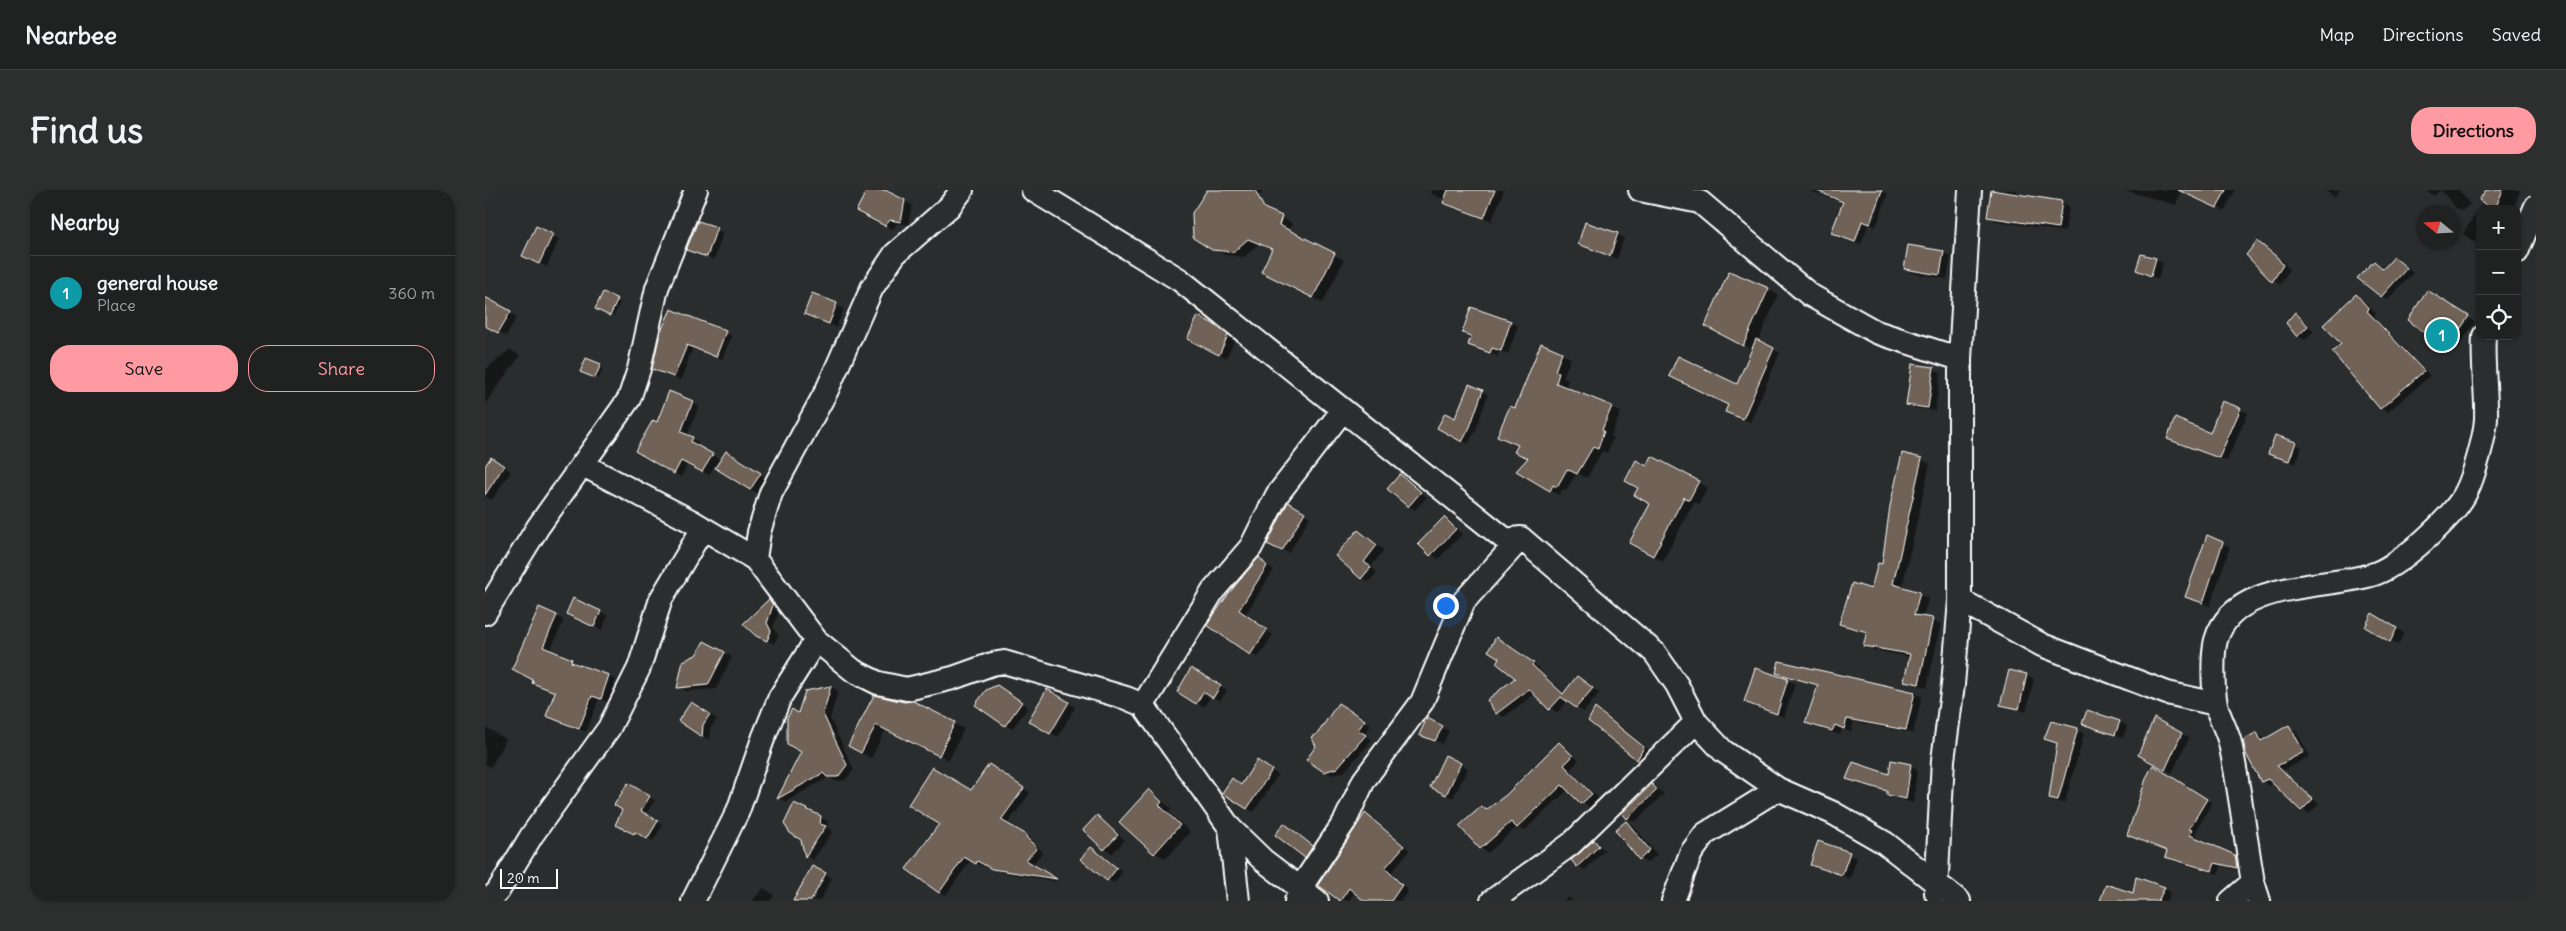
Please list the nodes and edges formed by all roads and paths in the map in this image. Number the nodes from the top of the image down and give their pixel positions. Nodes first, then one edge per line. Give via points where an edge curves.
1 (696, 190) edge
2 (962, 190) edge
3 (1033, 190) edge
4 (1640, 190) edge
5 (1970, 190) edge
6 (1677, 194) edge
7 (2536, 206) edge
8 (2518, 250) edge
9 (2485, 340) edge
10 (1960, 359) junction
11 (1343, 410) junction
12 (583, 465) junction
13 (703, 528) junction
14 (1521, 538) junction
15 (755, 559) junction
16 (1960, 600) junction
17 (485, 613) edge
18 (816, 640) junction
19 (2216, 704) junction
20 (1143, 705) junction
21 (1696, 722) junction
22 (1778, 789) junction
23 (1230, 828) junction
24 (1936, 891) edge
25 (2256, 891) edge
26 (1305, 896) edge
27 (488, 901) edge
28 (693, 901) edge
29 (1238, 901) edge
30 (1492, 901) edge
31 (1673, 901) edge
32 (1959, 901) edge
33 (2231, 901) edge

1 - 12 street via 657,288 629,399
2 - 15 street via 949,207 895,254 872,288 827,390 771,493
3 - 11 street via 1174,276
4 - 6 street
5 - 10 street
6 - 10 street via 1699,202 1810,295 1876,332
7 - 8 street
9 - 19 street via 2484,434 2467,491 2459,505 2409,554 2387,569 2370,576 2279,591 2234,610 2222,627 2214,651
10 - 16 street
11 - 14 street via 1506,540
11 - 20 street via 1277,495 1251,547 1213,591
12 - 13 street
12 - 17 street via 538,527
13 - 15 street
13 - 27 street via 661,599 639,668 609,728
14 - 21 street via 1655,653 1677,685
14 - 26 street via 1464,601 1422,702 1364,780
15 - 18 street
16 - 19 street via 2042,645 2167,693
16 - 24 street via 1943,760
18 - 20 street via 854,671 878,683 907,689 1004,662
18 - 28 street via 781,697 738,811
19 - 25 street via 2230,743
20 - 23 street
21 - 22 street via 1723,751
21 - 30 street via 1571,844
22 - 24 street via 1860,827 1904,856
22 - 31 street via 1705,834 1691,853
23 - 26 street
23 - 29 street
24 - 32 street
25 - 33 street

